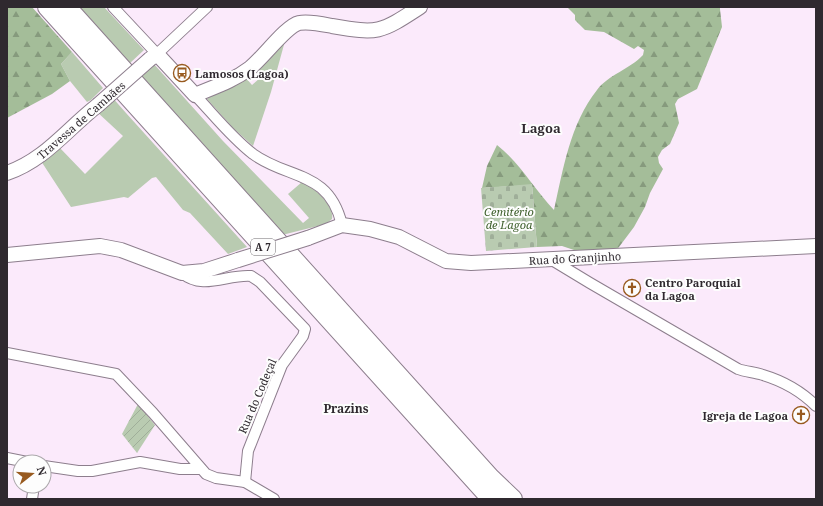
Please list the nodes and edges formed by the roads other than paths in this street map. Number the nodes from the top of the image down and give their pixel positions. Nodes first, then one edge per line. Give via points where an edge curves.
1 (47, 7) edge
2 (67, 7) edge
3 (113, 7) edge
4 (207, 7) edge
5 (420, 7) edge
6 (153, 56) junction
7 (195, 95) junction
8 (7, 173) edge
9 (342, 225) junction
10 (816, 246) edge
11 (7, 255) edge
12 (552, 260) junction
13 (182, 273) junction
14 (7, 353) edge
15 (816, 406) edge
16 (52, 467) edge
17 (201, 469) junction
18 (245, 482) junction
19 (486, 488) edge
20 (274, 499) edge
21 (513, 499) edge

1 - 19 highway, A 7
2 - 19 highway, A 7
3 - 6 street
4 - 6 street
5 - 7 street via 392,26 370,32 310,22 298,23 282,34 262,58 238,77
6 - 7 street
6 - 8 street, Travessa de Cambães, bridge via 80,118 39,158
7 - 9 street via 243,146 255,155 266,162 304,176 324,191 334,204
9 - 12 street, Rua do Granjinho via 399,237 454,263
9 - 13 street, bridge via 204,271
10 - 12 street, Rua do Granjinho
11 - 13 street via 100,246 121,250
12 - 15 street via 738,369 764,375 790,386
13 - 18 street, Rua do Codeçal via 189,279 199,282 251,276 260,282 305,329 303,336 282,365 248,451
14 - 17 street via 116,374
16 - 17 street via 92,471 140,462 180,469
17 - 18 street via 211,476
18 - 20 street
19 - 21 highway, A 7

